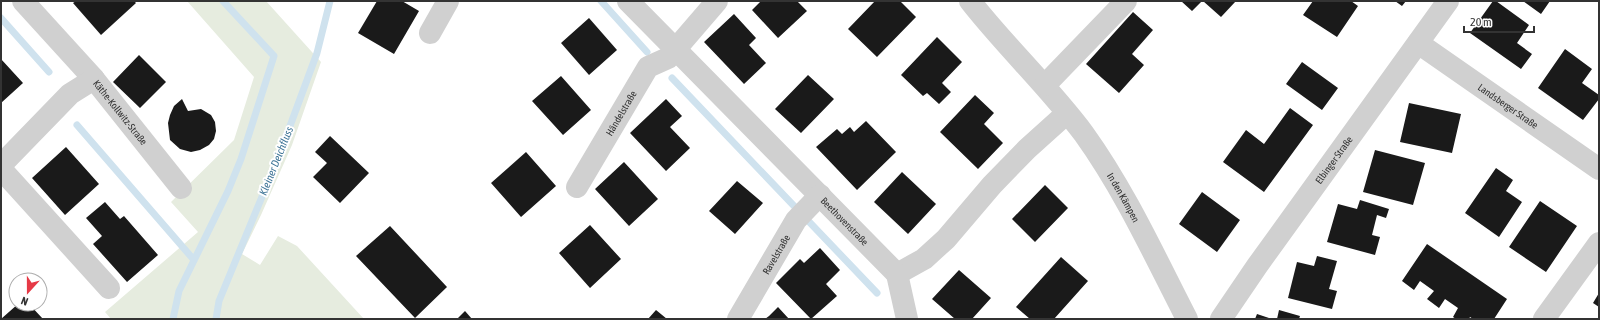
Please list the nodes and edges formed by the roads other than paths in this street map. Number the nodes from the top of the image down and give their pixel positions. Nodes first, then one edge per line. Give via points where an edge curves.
1 (23, 1) edge
2 (448, 1) edge
3 (628, 1) edge
4 (717, 1) edge
5 (970, 1) edge
6 (1126, 1) edge
7 (1448, 1) edge
8 (430, 33) dead end
9 (1418, 43) junction
10 (675, 50) junction
11 (94, 79) junction
12 (1045, 85) junction
13 (1067, 113) junction
14 (1, 165) edge
15 (1, 169) edge
16 (1599, 169) edge
17 (577, 187) dead end
18 (181, 188) dead end
19 (808, 207) junction
20 (1599, 243) edge
21 (897, 274) junction
22 (108, 288) dead end
23 (738, 319) edge
24 (907, 319) edge
25 (1187, 319) edge
26 (1221, 319) edge
27 (1544, 319) edge

1 - 11 street
2 - 8 street
3 - 10 street, Beethovenstraße
4 - 10 street, Händelstraße
5 - 12 street, In den Kämpen
6 - 12 street
7 - 9 street, Elbinger Straße
9 - 16 street, Landsberger Straße
9 - 26 street, Elbinger Straße
10 - 17 street, Händelstraße via 668,58 648,67
10 - 19 street, Beethovenstraße
11 - 14 street, Käthe-Kollwitz-Straße via 70,94
11 - 18 street, Käthe-Kollwitz-Straße
12 - 13 street, In den Kämpen
13 - 21 street via 992,185 946,239 924,259
13 - 25 street, In den Kämpen via 1123,197
15 - 22 street
19 - 21 street, Beethovenstraße
19 - 23 street, Ravelstraße
20 - 27 street
21 - 24 street

